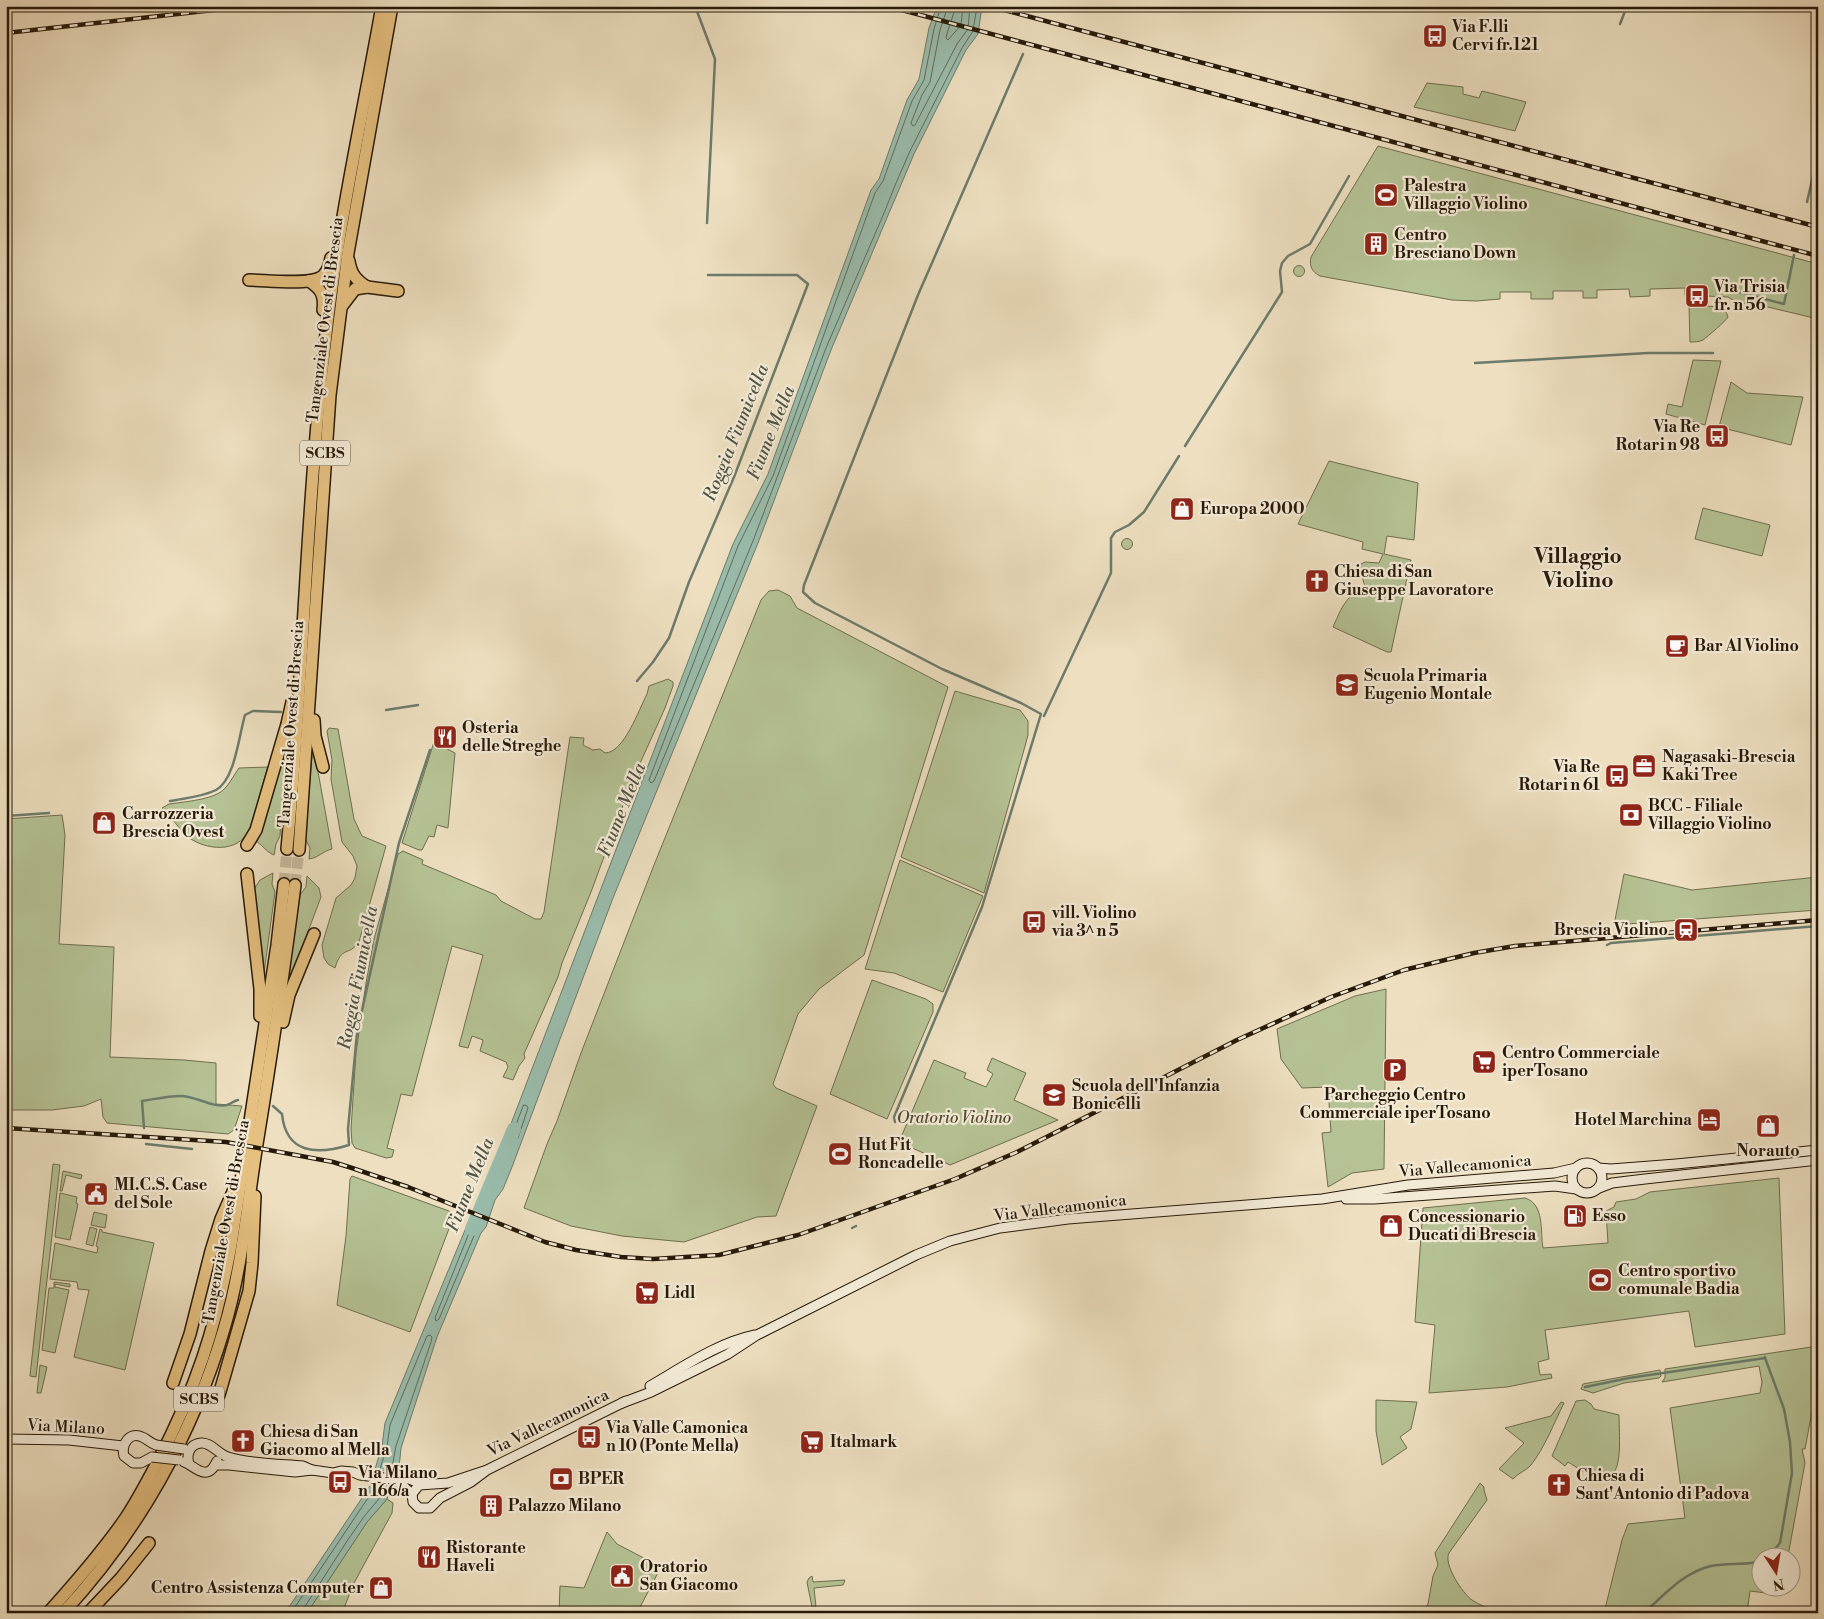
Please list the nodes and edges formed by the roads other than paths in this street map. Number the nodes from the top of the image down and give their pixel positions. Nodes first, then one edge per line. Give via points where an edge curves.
1 (382, 6) edge
2 (392, 6) edge
3 (339, 240) junction
4 (348, 253) junction
5 (249, 280) dead end
6 (308, 281) junction
7 (366, 287) junction
8 (398, 291) dead end
9 (340, 309) junction
10 (325, 341) junction
11 (307, 658) junction
12 (324, 767) dead end
13 (247, 845) dead end
14 (293, 850) tunnel mouth
15 (247, 874) dead end
16 (289, 884) tunnel mouth
17 (314, 934) dead end
18 (264, 1065) junction
19 (1818, 1150) edge
20 (255, 1152) junction
21 (1818, 1160) edge
22 (1576, 1168) junction
23 (1598, 1168) junction
24 (240, 1174) junction
25 (1599, 1188) junction
26 (1576, 1189) junction
27 (1328, 1198) junction
28 (174, 1383) dead end
29 (219, 1395) dead end
30 (6, 1439) edge
31 (153, 1444) junction
32 (123, 1446) junction
33 (187, 1449) junction
34 (216, 1451) junction
35 (150, 1457) junction
36 (189, 1464) junction
37 (215, 1465) junction
38 (312, 1470) junction
39 (487, 1470) junction
40 (392, 1479) junction
41 (426, 1484) junction
42 (412, 1494) junction
43 (436, 1501) junction
44 (149, 1543) dead end
45 (48, 1613) edge
46 (63, 1613) edge
47 (88, 1613) edge

1 - 3 highway, Tangenziale Ovest di Brescia / SCBS
2 - 4 highway, Tangenziale Ovest di Brescia / SCBS
3 - 6 highway via 323,276
3 - 10 highway, Tangenziale Ovest di Brescia / SCBS
4 - 7 highway via 350,270
4 - 9 highway, Tangenziale Ovest di Brescia / SCBS
5 - 6 highway
6 - 10 highway via 318,287 324,300
7 - 8 highway
7 - 9 highway via 355,289
9 - 11 highway, Tangenziale Ovest di Brescia / SCBS
10 - 11 highway, Tangenziale Ovest di Brescia / SCBS via 313,469
11 - 12 highway via 317,677 314,725
11 - 13 highway via 295,676 291,710 256,830
11 - 14 highway, Tangenziale Ovest di Brescia / SCBS
15 - 18 highway via 260,989 256,1045
16 - 18 highway, Tangenziale Ovest di Brescia / SCBS
17 - 18 highway via 289,995 279,1046
18 - 20 highway, Tangenziale Ovest di Brescia / SCBS
18 - 24 highway, Tangenziale Ovest di Brescia / SCBS
19 - 23 main road
20 - 29 highway via 249,1291
20 - 46 highway, Tangenziale Ovest di Brescia / SCBS via 233,1291 203,1389 179,1444 135,1522
21 - 25 main road via 1612,1183
22 - 23 main road via 1587,1163
22 - 26 main road via 1572,1178
22 - 27 main road, Via Vallecamonica via 1554,1173 1408,1185
23 - 25 main road via 1602,1176
24 - 28 highway via 221,1218
24 - 45 highway, Tangenziale Ovest di Brescia / SCBS via 223,1289 202,1362 184,1408 125,1518
25 - 26 main road via 1588,1194
26 - 27 main road, Via Vallecamonica via 1555,1186 1374,1199
27 - 39 main road, Via Vallecamonica via 1068,1219 1000,1228 950,1241 916,1255 742,1346 716,1354
30 - 32 main road, Via Milano via 70,1440
31 - 32 main road, Via Milano via 135,1436
31 - 33 main road, Via Milano, bridge
31 - 35 main road
32 - 35 main road, Via Milano via 124,1456 133,1463 141,1463
33 - 34 main road, Via Milano via 204,1443
33 - 36 main road
34 - 37 main road
34 - 38 main road, Via Milano via 235,1459 303,1466
35 - 36 main road, Via Milano, bridge
36 - 37 main road, Via Milano via 202,1472
37 - 38 main road, Via Milano via 294,1472
38 - 40 main road, Via Milano
39 - 41 main road, Via Vallecamonica via 448,1483
39 - 43 main road, Via Vallecamonica
40 - 41 main road, Via Milano
40 - 42 main road, Via Milano
41 - 42 main road via 416,1487
41 - 43 main road via 437,1494
42 - 43 main road via 413,1502 422,1509 430,1508
44 - 47 highway

